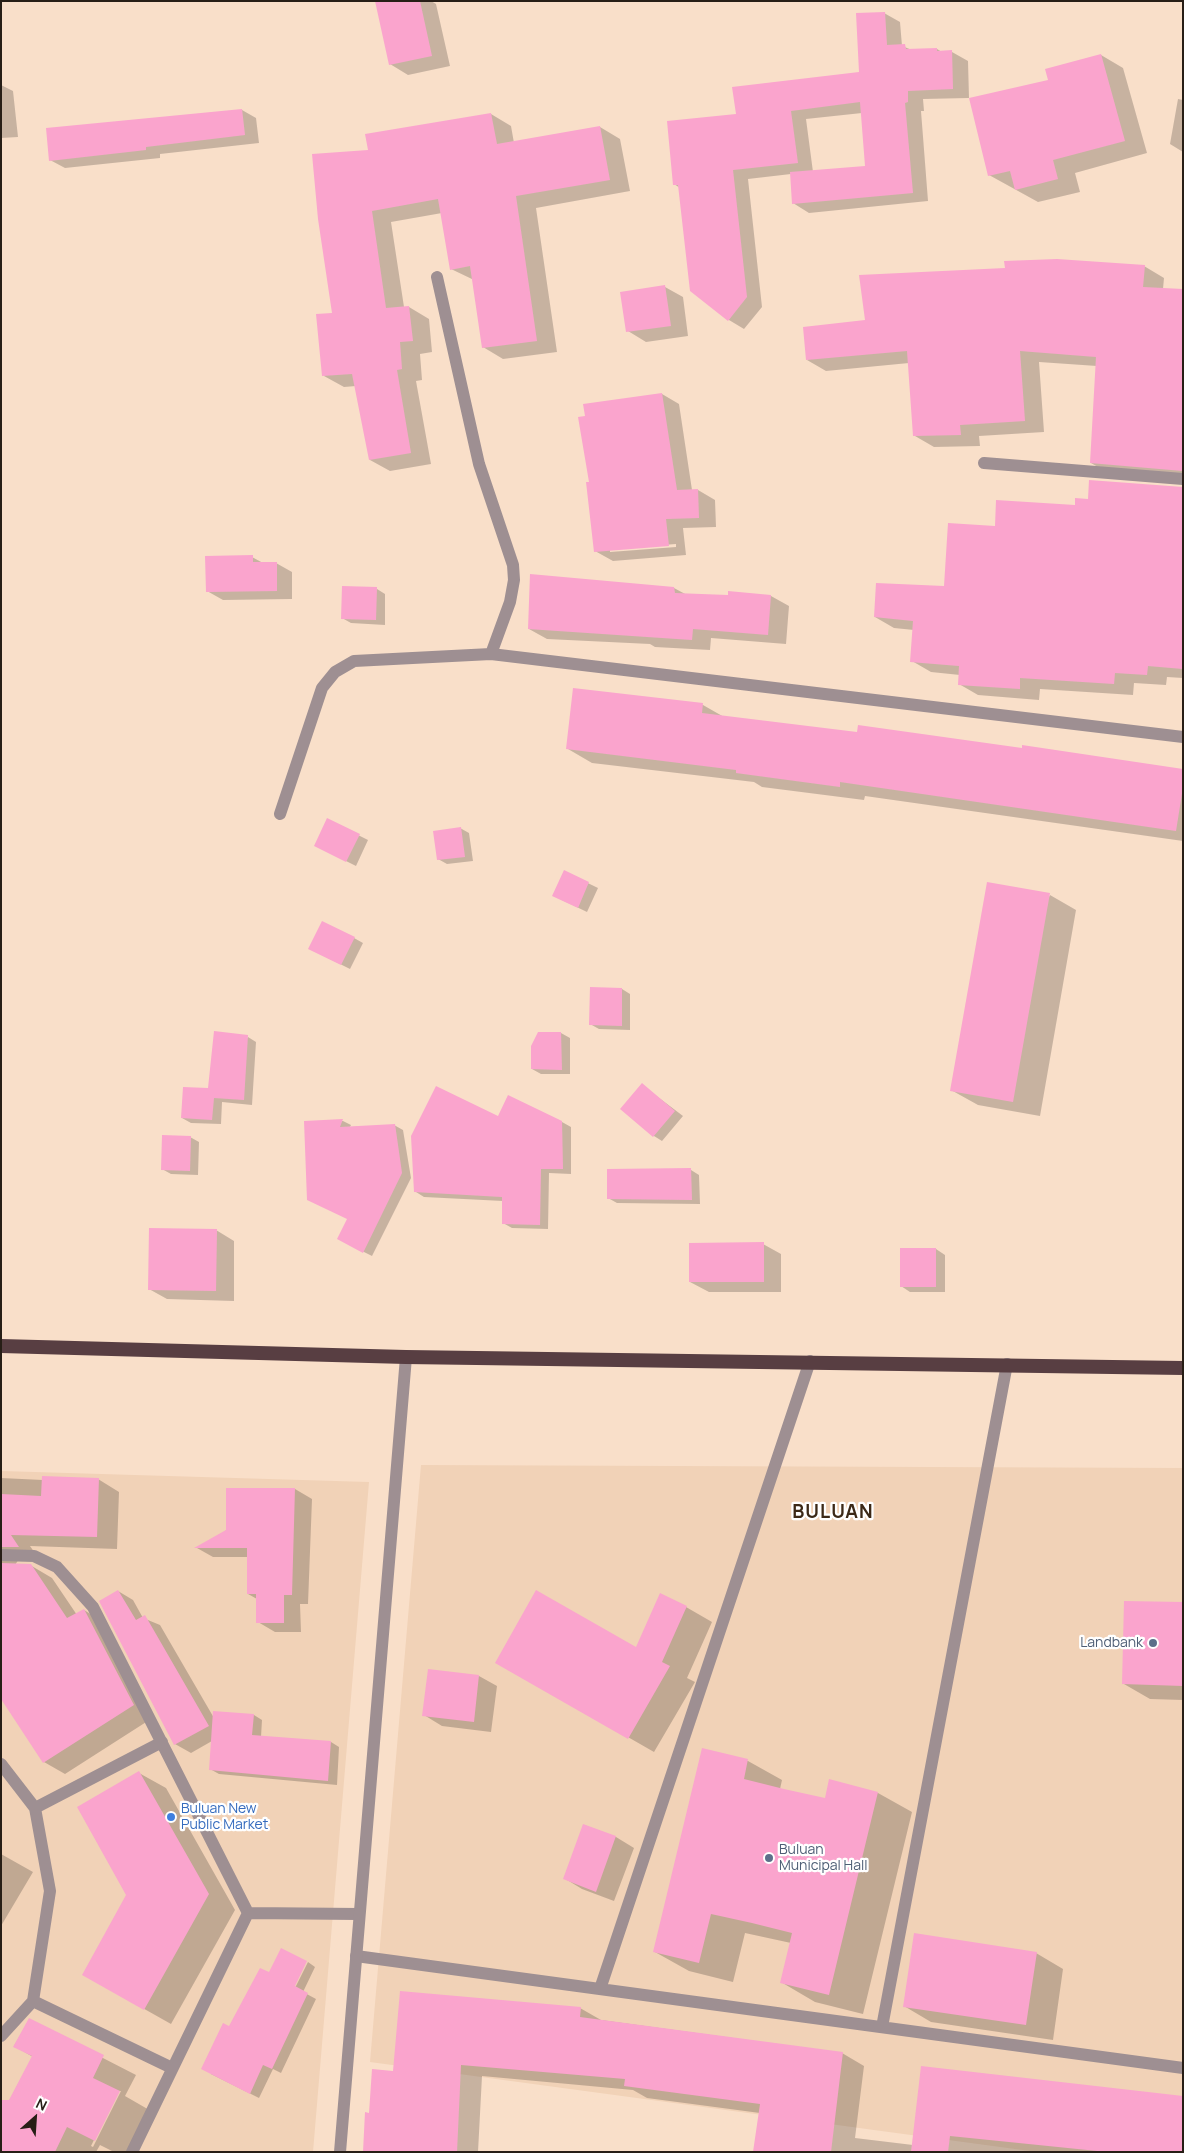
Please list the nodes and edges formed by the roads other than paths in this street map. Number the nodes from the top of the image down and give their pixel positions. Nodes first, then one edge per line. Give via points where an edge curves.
1 (437, 277) dead end
2 (984, 463) dead end
3 (1183, 479) edge
4 (491, 654) junction
5 (1183, 737) edge
6 (280, 814) dead end
7 (1, 1346) edge
8 (406, 1357) junction
9 (810, 1361) junction
10 (1007, 1364) junction
11 (1183, 1368) edge
12 (1, 1555) edge
13 (162, 1742) junction
14 (1, 1764) edge
15 (35, 1808) junction
16 (248, 1913) junction
17 (359, 1914) junction
18 (356, 1956) junction
19 (600, 1989) junction
20 (33, 2001) junction
21 (882, 2027) junction
22 (1, 2036) edge
23 (172, 2068) junction
24 (1183, 2068) edge
25 (132, 2152) edge
26 (340, 2152) edge

1 - 4 street via 479,464 513,566 510,602
2 - 3 street
4 - 5 street
4 - 6 street via 354,661 335,672 322,688
7 - 8 highway
8 - 9 highway
8 - 17 street
9 - 10 highway
9 - 19 street
10 - 11 highway
10 - 21 street
12 - 13 street via 34,1556 57,1567 78,1588 93,1606
13 - 15 street
13 - 16 street
14 - 15 street
15 - 20 street via 50,1890
16 - 17 street
16 - 23 street
17 - 18 street
18 - 19 street
18 - 26 street
19 - 21 street
20 - 22 street
20 - 23 street
21 - 24 street
23 - 25 street

